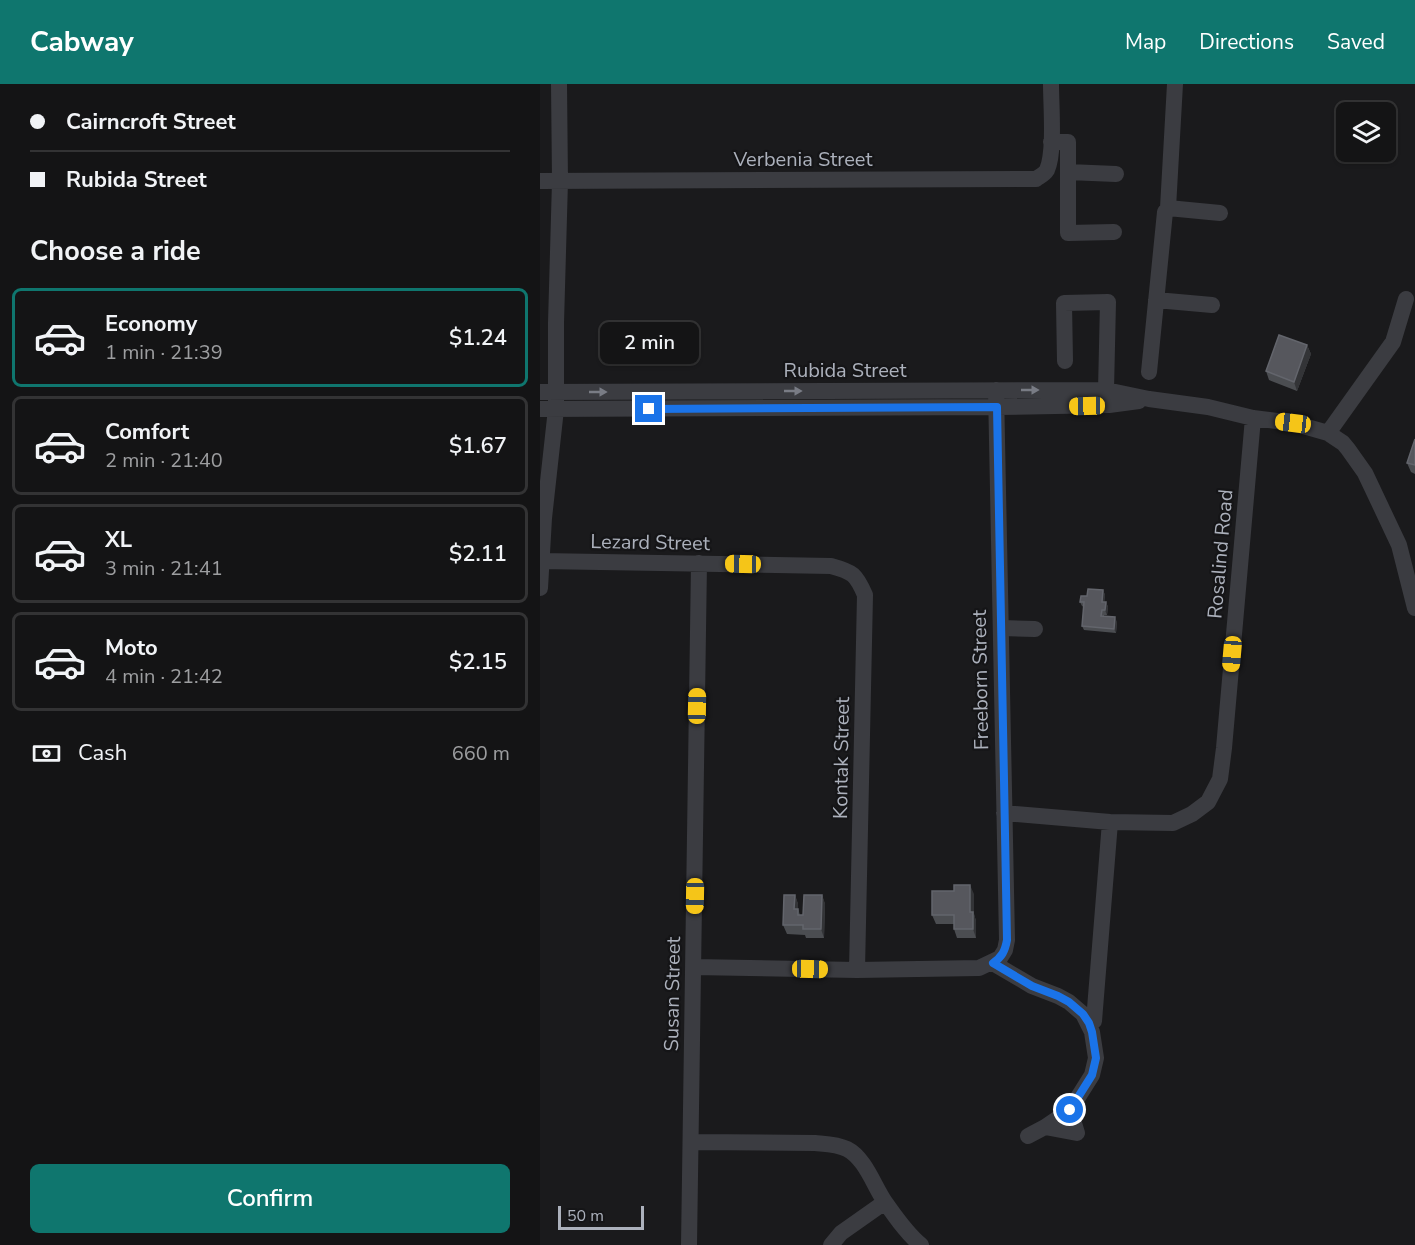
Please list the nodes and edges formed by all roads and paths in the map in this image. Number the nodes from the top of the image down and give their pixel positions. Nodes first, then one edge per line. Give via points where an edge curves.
1 (559, 84) edge
2 (1051, 84) edge
3 (1175, 84) edge
4 (1051, 148) junction
5 (1068, 172) junction
6 (1116, 174) dead end
7 (540, 181) edge
8 (560, 181) junction
9 (1168, 208) junction
10 (1220, 213) dead end
11 (1114, 232) dead end
12 (1406, 299) dead end
13 (1156, 300) junction
14 (1212, 305) dead end
15 (1065, 361) dead end
16 (1149, 372) dead end
17 (1106, 390) junction
18 (548, 392) edge
19 (996, 399) junction
20 (1149, 399) junction
21 (548, 409) edge
22 (1253, 418) junction
23 (1328, 433) junction
24 (541, 561) edge
25 (699, 563) junction
26 (831, 566) joint
27 (540, 588) edge
28 (1415, 608) edge
29 (1000, 628) junction
30 (1035, 629) dead end
31 (1004, 813) junction
32 (1110, 822) junction
33 (993, 963) junction
34 (694, 967) junction
35 (857, 970) junction
36 (1094, 1021) dead end
37 (1070, 1110) junction
38 (1045, 1127) junction
39 (1028, 1136) dead end
40 (691, 1142) junction
41 (885, 1202) junction
42 (689, 1245) edge
43 (831, 1245) edge
44 (921, 1245) edge

1 - 8 street
2 - 4 street
3 - 9 street
4 - 5 street via 1068,142
4 - 8 street, Verbenia Street via 1046,172 1036,179
5 - 6 street
5 - 11 street via 1068,233
7 - 8 street, Verbenia Street
8 - 18 street
9 - 10 street
9 - 13 street via 1163,219
12 - 23 street via 1393,342
13 - 14 street
13 - 16 street
15 - 17 street via 1064,303 1108,302
19 -> 17 street, Rubida Street
17 - 20 street, Rubida Street
18 -> 19 street, Rubida Street
18 - 21 street
19 - 20 street, Rubida Street via 1109,405
19 - 21 street, Rubida Street
19 - 29 street, Freeborn Street
20 - 22 street, Rubida Street
21 - 24 street
22 - 23 street, Rubida Street
22 - 32 street, Rosalind Road via 1220,779 1209,802 1173,823
23 - 28 street, Rubida Street via 1348,449 1365,473 1399,546
24 - 25 street, Lezard Street
24 - 27 street
25 - 26 street, Lezard Street
25 - 34 street, Susan Street
26 - 35 street, Kontak Street via 852,573 865,595
29 - 30 street
29 - 31 street, Freeborn Street
31 - 32 street, Rosalind Road
31 - 33 street, Freeborn Street via 1007,940 1005,950
32 - 36 street
33 - 35 street via 979,968
33 - 37 street via 1069,1002 1089,1023 1096,1058 1092,1075
34 - 35 street
34 - 40 street, Susan Street
37 - 38 street
37 - 38 street via 1077,1133
38 - 39 street
40 - 41 street via 834,1144 849,1150 863,1164
40 - 42 street, Susan Street
41 - 43 street via 841,1233
41 - 44 street

